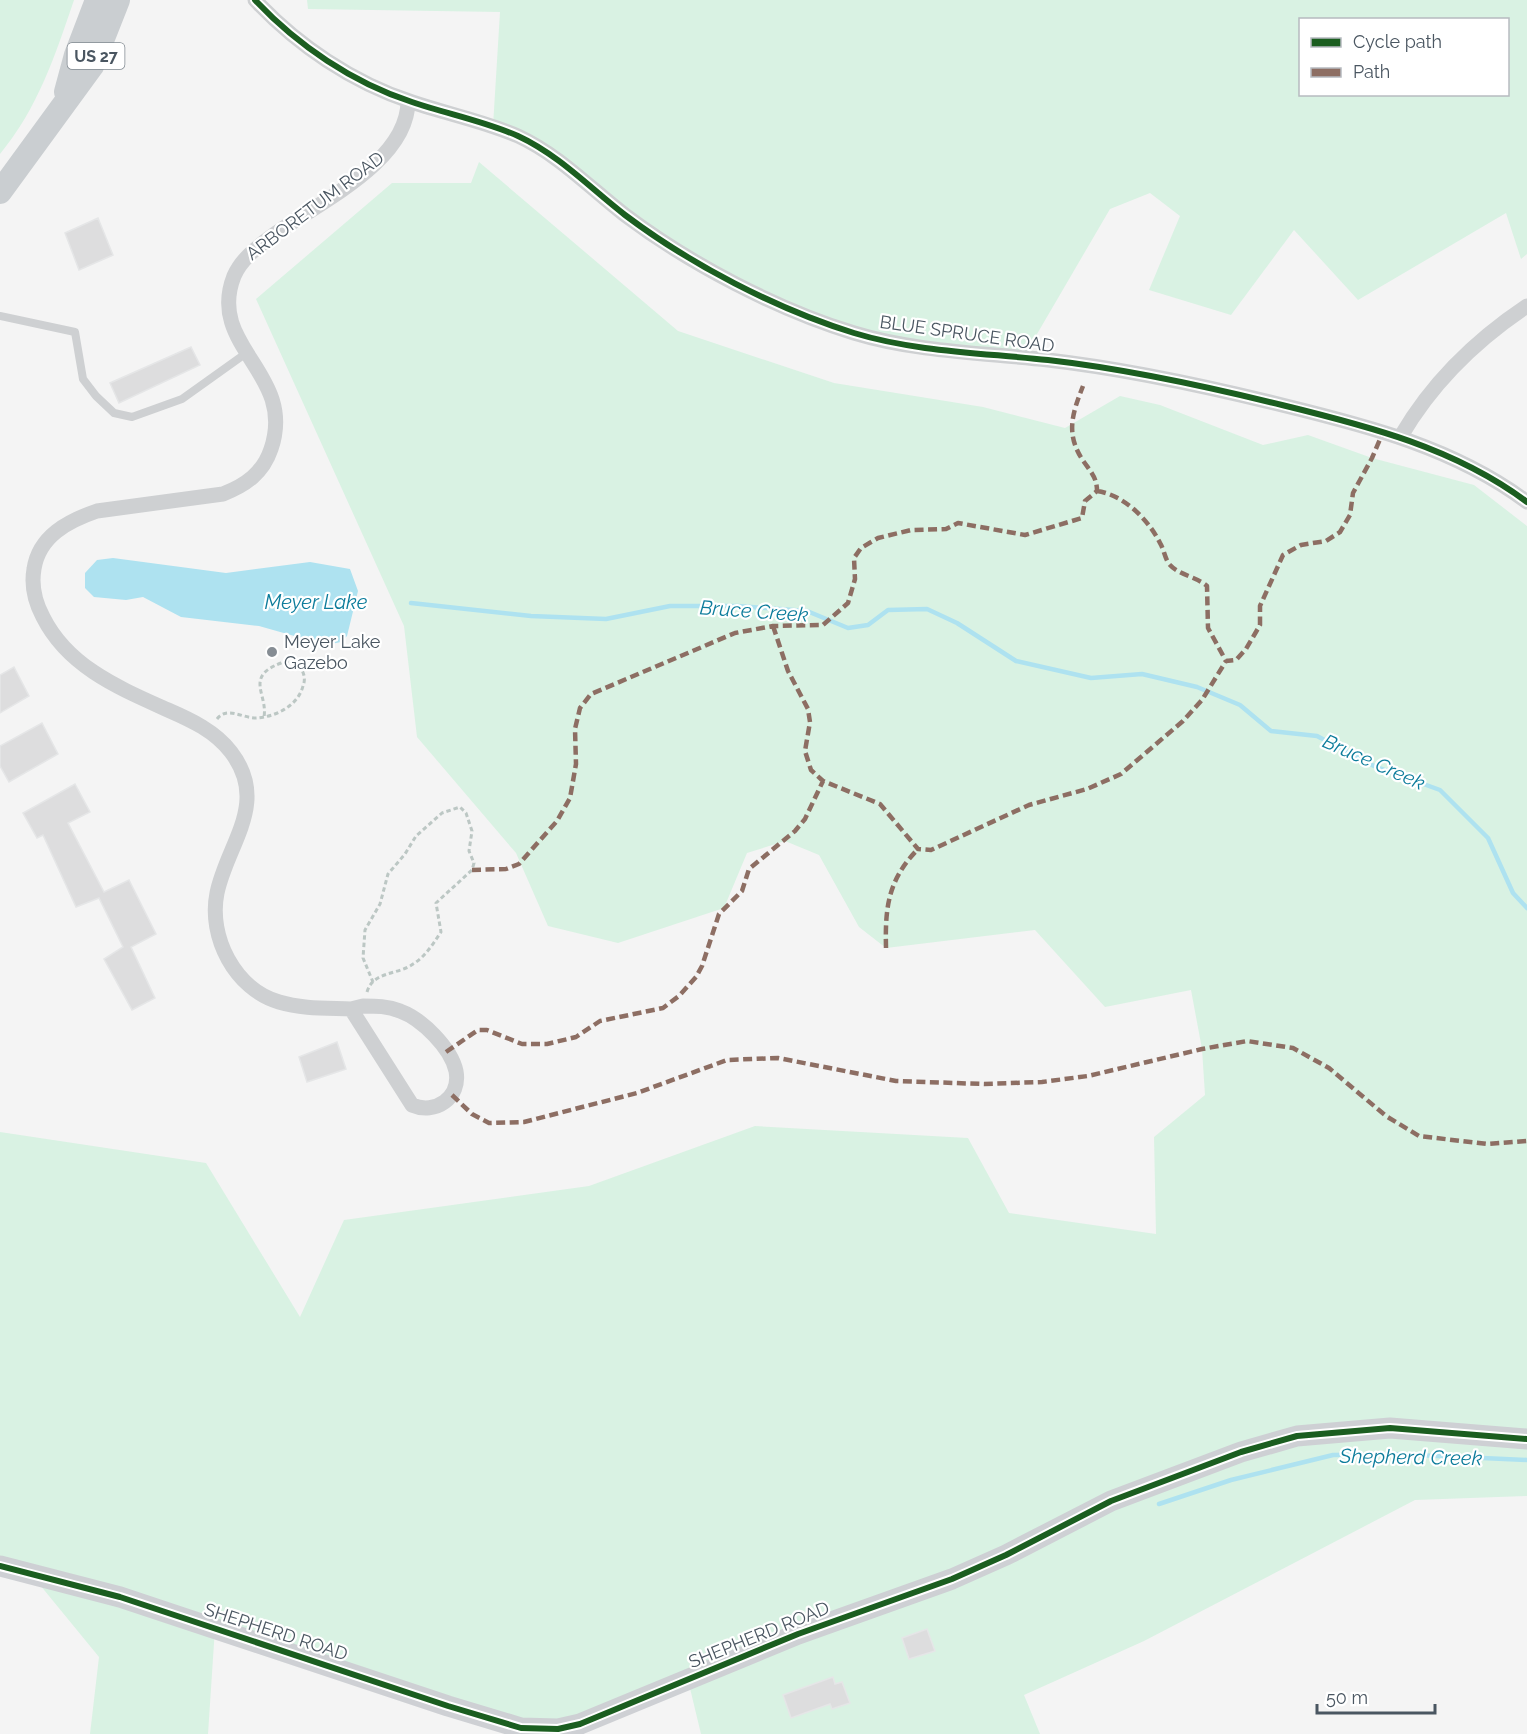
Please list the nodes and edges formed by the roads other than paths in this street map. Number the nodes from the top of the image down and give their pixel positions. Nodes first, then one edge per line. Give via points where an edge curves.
1 (97, 0) edge
2 (117, 0) edge
3 (255, 0) edge
4 (408, 101) junction
5 (62, 106) junction
6 (0, 192) edge
7 (1527, 306) edge
8 (0, 316) edge
9 (245, 354) junction
10 (1401, 436) junction
11 (1527, 502) edge
12 (357, 1008) junction
13 (1527, 1439) edge
14 (0, 1566) edge

1 - 5 main road, US 27 via 76,54
2 - 5 main road, US 27 via 92,66
3 - 4 street, BLUE SPRUCE ROAD via 300,42 330,62
4 - 9 street, ARBORETUM ROAD via 408,113 391,148 327,200 288,223 242,263 229,299 234,329
4 - 10 street, BLUE SPRUCE ROAD via 521,137 548,153 666,243 790,309 831,326 922,347 1132,372 1234,393
5 - 6 main road, US 27
7 - 10 street via 1477,344 1441,380 1420,404
8 - 9 lane via 75,332 83,378 114,413 132,417 182,399
9 - 12 street, ARBORETUM ROAD via 267,383 278,416 270,453 253,478 223,494 97,511 80,517 50,537 38,556 32,577 38,607 48,627 76,660 94,674 209,730 241,768 247,790 244,823 221,879 215,909 220,939 229,960 247,983 278,1002 300,1007
10 - 11 street, BLUE SPRUCE ROAD via 1448,456
12 - 12 street, ARBORETUM ROAD via 412,1105 436,1107 452,1095 455,1067 436,1038 402,1011 383,1006
13 - 14 street, SHEPHERD ROAD via 1390,1428 1340,1430 1297,1436 1241,1452 1111,1501 952,1579 798,1634 580,1724 558,1729 521,1728 120,1596

